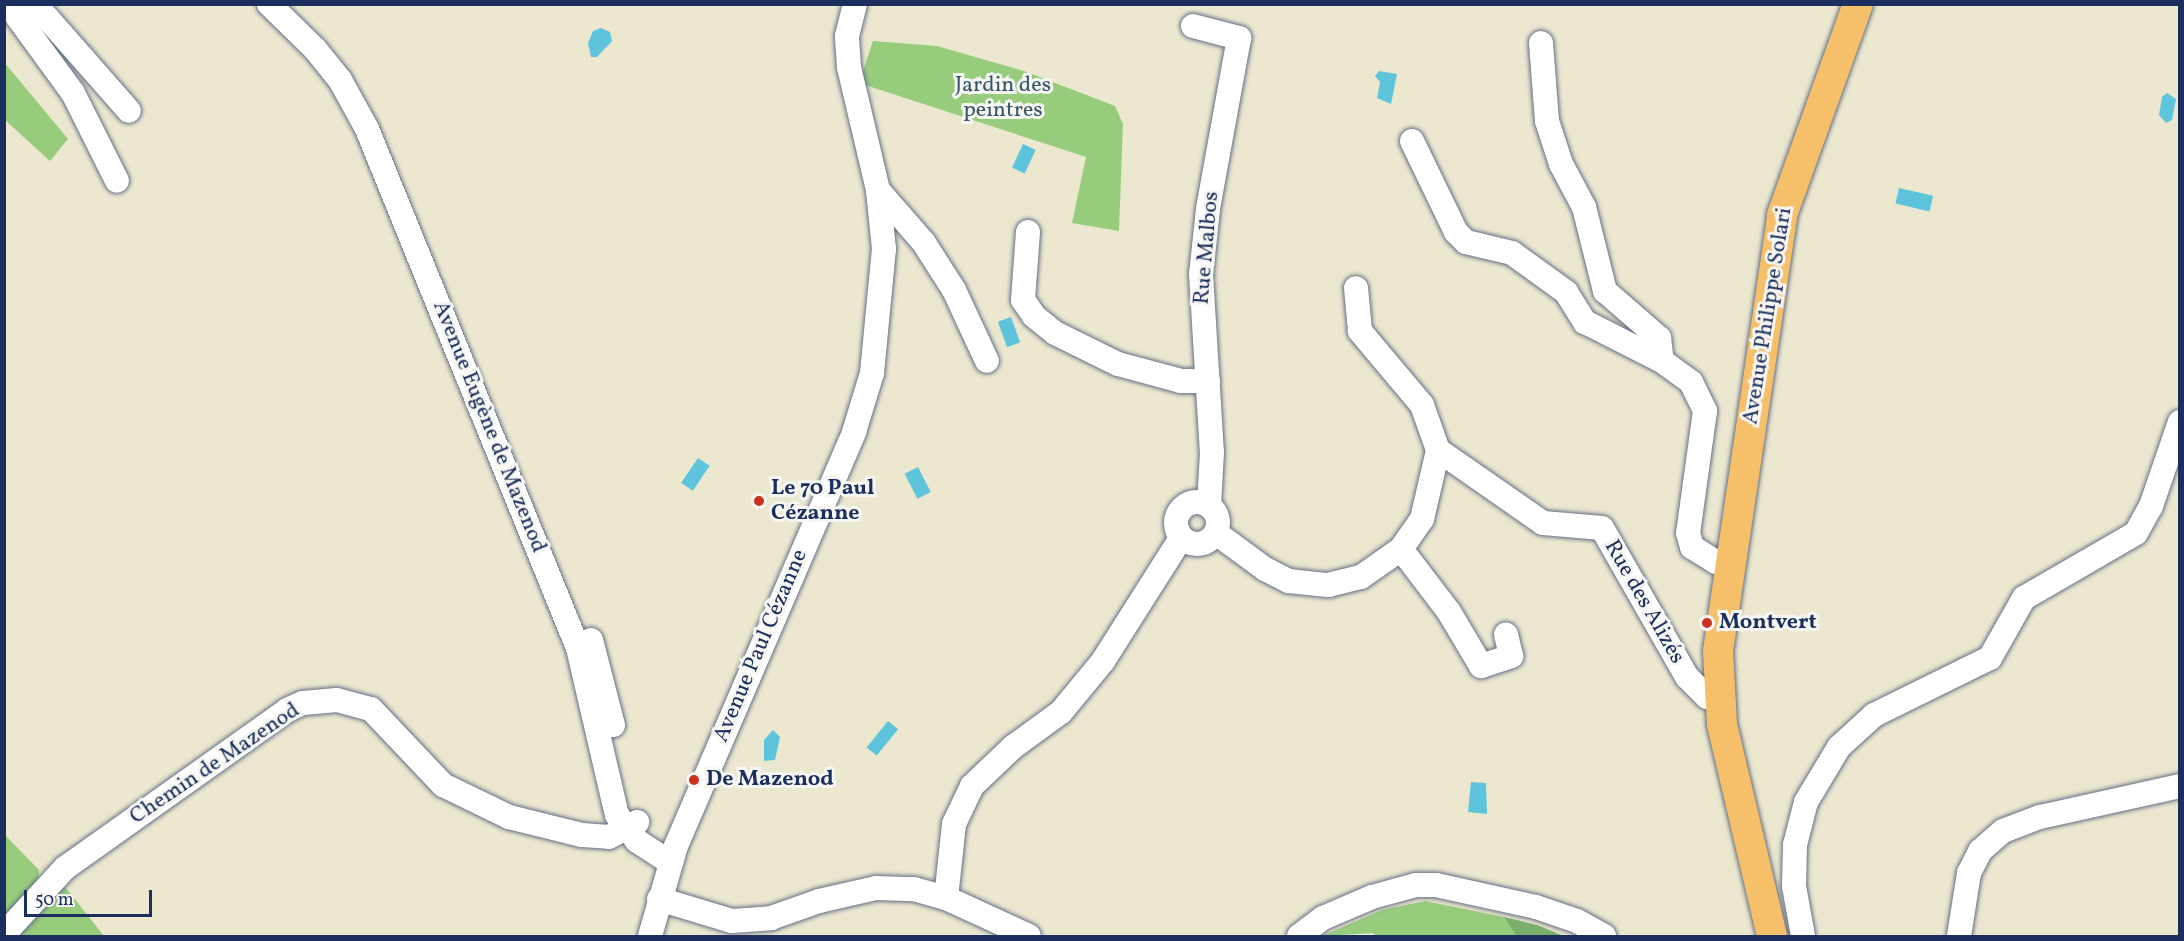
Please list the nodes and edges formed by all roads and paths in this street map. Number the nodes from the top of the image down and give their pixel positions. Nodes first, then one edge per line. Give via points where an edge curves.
1 (8, 4) edge
2 (36, 4) edge
3 (268, 4) edge
4 (291, 4) edge
5 (855, 4) edge
6 (1858, 4) edge
7 (1193, 26) dead end
8 (1541, 43) dead end
9 (129, 111) dead end
10 (1412, 141) dead end
11 (117, 181) dead end
12 (878, 190) junction
13 (1028, 232) dead end
14 (1356, 288) dead end
15 (1662, 361) junction
16 (987, 362) dead end
17 (1208, 381) junction
18 (2180, 422) edge
19 (1438, 450) junction
20 (1209, 506) junction
21 (1216, 533) junction
22 (1181, 538) junction
23 (1401, 549) junction
24 (1730, 566) junction
25 (1506, 635) dead end
26 (1720, 700) junction
27 (2180, 786) edge
28 (631, 826) junction
29 (673, 855) junction
30 (946, 898) junction
31 (659, 899) junction
32 (4, 934) edge
33 (650, 936) edge
34 (1029, 936) edge
35 (1299, 936) edge
36 (1604, 936) edge
37 (1772, 936) edge
38 (1803, 936) edge
39 (1959, 936) edge

1 - 11 street via 74,93
2 - 9 street
3 - 28 street, Avenue Eugène de Mazenod via 315,49 340,80 379,156 578,648 617,815
4 - 28 street, Avenue Eugène de Mazenod via 348,68 370,101 393,152 580,610 602,675
5 - 12 street, Avenue Paul Cézanne via 847,36 849,67
6 - 24 main road, Avenue Philippe Solari via 1782,215
7 - 17 street, Rue Malbos via 1239,38 1208,209 1201,274
8 - 15 street via 1547,121 1561,164 1584,207 1605,291 1659,338
10 - 15 street via 1456,232 1466,242 1512,253 1566,292 1585,322
12 - 16 street via 924,243 942,271
12 - 29 street, Avenue Paul Cézanne via 884,249 872,373 854,432
13 - 17 street via 1023,300 1034,316 1055,333 1118,364 1181,381
14 - 19 street via 1360,331 1422,405
15 - 24 street via 1691,382 1705,411 1688,533 1692,547
17 - 20 street, Rue Malbos via 1212,452
18 - 38 street via 2151,506 2136,533 2024,598 1990,658 1874,715 1839,747 1806,802 1795,845 1794,886
19 - 23 street via 1422,519
19 - 26 street, Rue des Alizés via 1543,523 1602,528 1687,677 1707,697
20 - 21 street via 1218,522
20 - 22 street via 1191,503 1180,509 1175,521
21 - 22 street via 1200,544
21 - 23 street via 1265,569 1289,581 1328,585 1361,577
22 - 30 street via 1103,661 1061,712 1013,747 972,786 954,824
23 - 25 street via 1449,612 1481,666 1511,656
24 - 26 main road, Avenue Philippe Solari via 1718,651
26 - 37 main road, Avenue Philippe Solari via 1729,762
27 - 39 street via 2083,806 2002,831 1980,852 1970,873
28 - 29 street
28 - 32 street, Chemin de Mazenod via 609,837 582,835 509,817 443,785 371,710 337,700 303,702 65,868
29 - 31 street, Avenue Paul Cézanne
30 - 31 street via 914,889 876,888 819,901 771,918 732,921
30 - 34 street
31 - 33 street, Avenue Paul Cézanne
35 - 36 street via 1323,918 1372,897 1416,885 1436,885 1536,906

